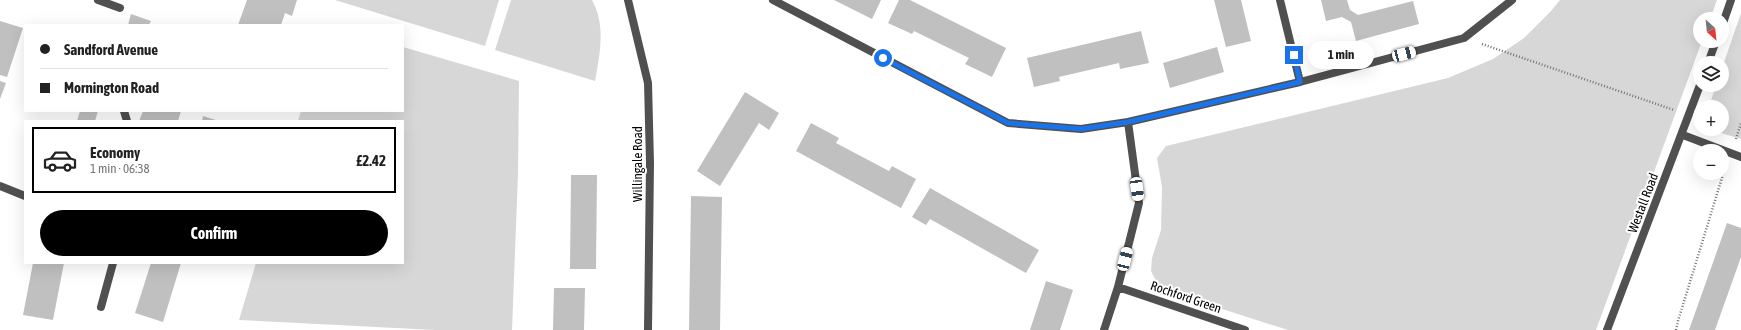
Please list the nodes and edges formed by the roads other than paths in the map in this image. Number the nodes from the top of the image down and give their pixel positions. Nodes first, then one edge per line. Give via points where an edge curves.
1 (98, 0) edge
2 (628, 0) edge
3 (772, 0) edge
4 (1280, 0) edge
5 (1512, 0) edge
6 (1731, 0) edge
7 (120, 8) dead end
8 (1727, 12) edge
9 (1300, 82) junction
10 (1698, 92) edge
11 (1128, 122) junction
12 (1683, 135) junction
13 (1741, 157) edge
14 (0, 186) edge
15 (24, 196) edge
16 (113, 264) edge
17 (1118, 287) junction
18 (101, 307) dead end
19 (648, 330) edge
20 (1104, 330) edge
21 (1245, 330) edge
22 (1607, 330) edge

1 - 7 street
2 - 19 street, Willingale Road via 648,84
3 - 11 street via 1008,123 1081,129
4 - 9 street
5 - 9 street via 1464,38
6 - 8 street
9 - 11 street
10 - 12 street, Westall Road
11 - 17 street via 1139,203
12 - 13 street
12 - 22 street, Westall Road
14 - 15 street
16 - 18 street
17 - 20 street
17 - 21 street, Rochford Green

